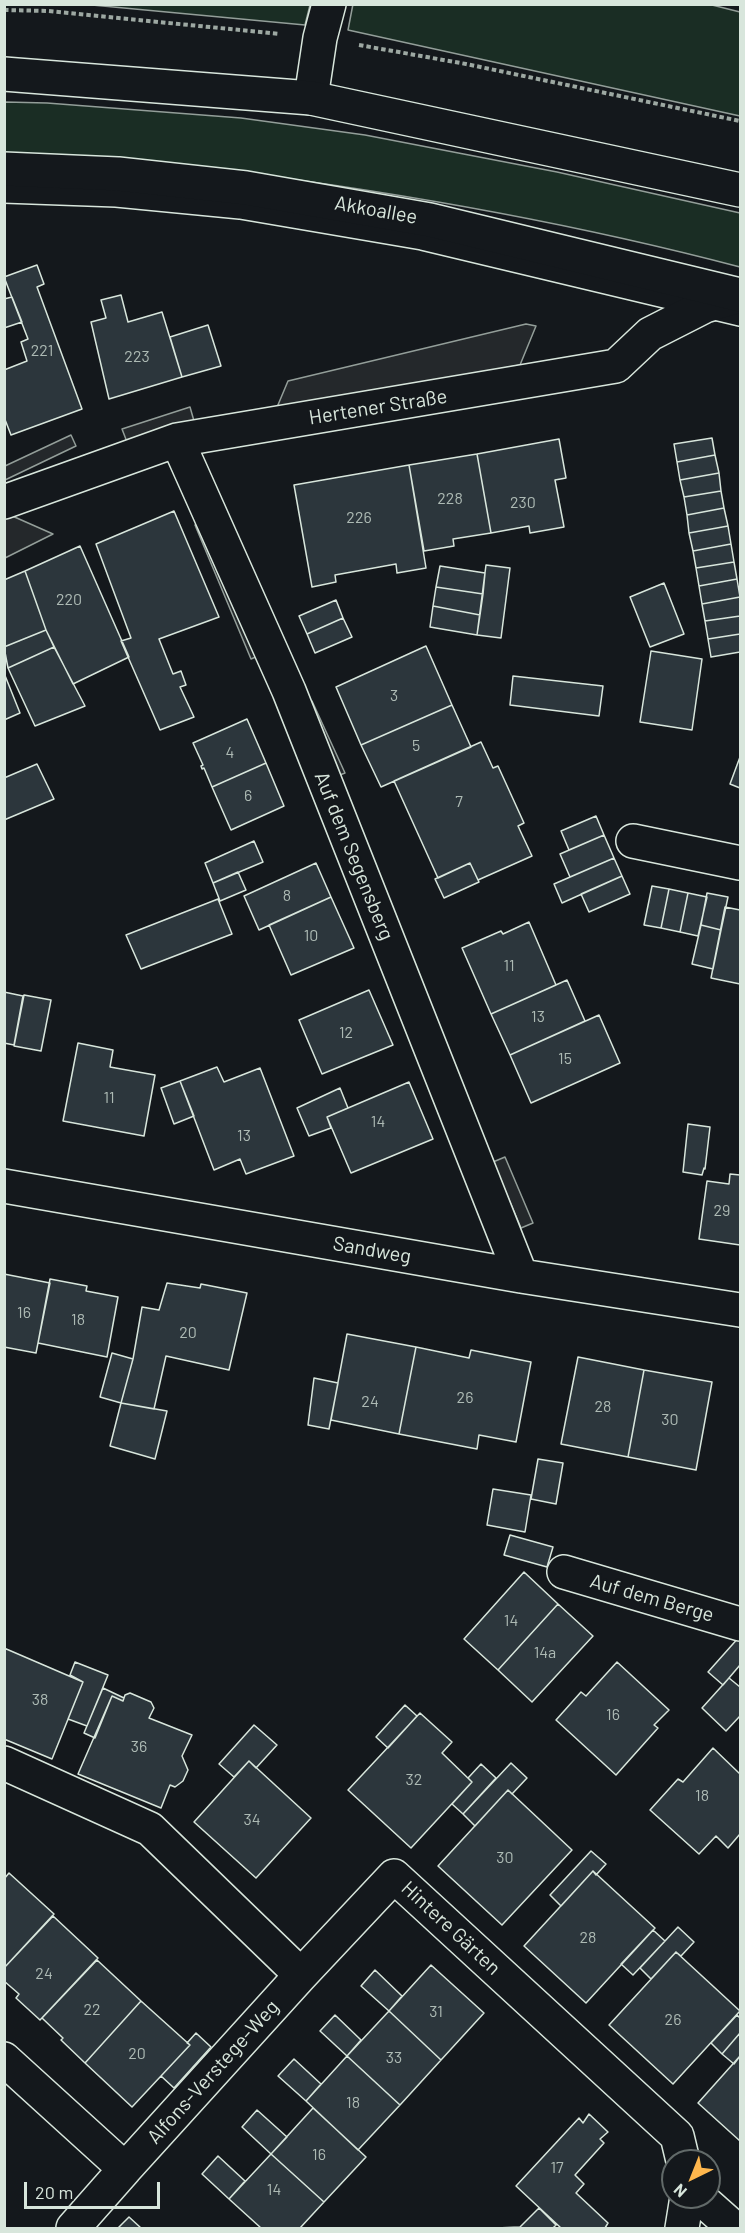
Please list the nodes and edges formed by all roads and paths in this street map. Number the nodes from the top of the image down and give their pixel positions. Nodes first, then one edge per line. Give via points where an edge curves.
1 (329, 4) edge
2 (4, 10) edge
3 (321, 38) junction
4 (4, 74) edge
5 (311, 98) junction
6 (741, 122) edge
7 (4, 169) edge
8 (741, 190) edge
9 (4, 192) edge
10 (741, 296) edge
11 (705, 306) junction
12 (741, 315) edge
13 (177, 440) junction
14 (4, 502) edge
15 (633, 841) dead end
16 (741, 863) edge
17 (4, 1186) edge
18 (521, 1276) junction
19 (741, 1310) edge
20 (564, 1572) dead end
21 (741, 1624) edge
22 (4, 1763) edge
23 (302, 1975) junction
24 (4, 2059) edge
25 (680, 2149) edge
26 (125, 2169) junction
27 (685, 2209) edge
28 (712, 2209) edge
29 (73, 2229) edge
30 (682, 2229) edge
31 (734, 2229) edge

1 - 3 street
2 - 3 path
3 - 5 street
3 - 6 path
4 - 5 street
5 - 8 street
7 - 10 street, Akkoallee via 118,174 246,188 430,219
9 - 11 lane via 116,196 240,207 422,239
10 - 11 street, Hertener Straße
11 - 12 lane
11 - 13 street, Hertener Straße via 650,334 616,366
13 - 14 street, Hertener Straße
13 - 18 street, Auf dem Segensberg via 289,691
15 - 16 street
17 - 18 street, Sandweg
18 - 19 street, Sandweg
20 - 21 street, Auf dem Berge
22 - 23 street via 150,1829
23 - 25 street, Hintere Gärten via 394,1876 677,2136
23 - 26 street, Alfons-Verstege-Weg
24 - 26 street
26 - 29 street, Alfons-Verstege-Weg
27 - 30 street
28 - 31 street

